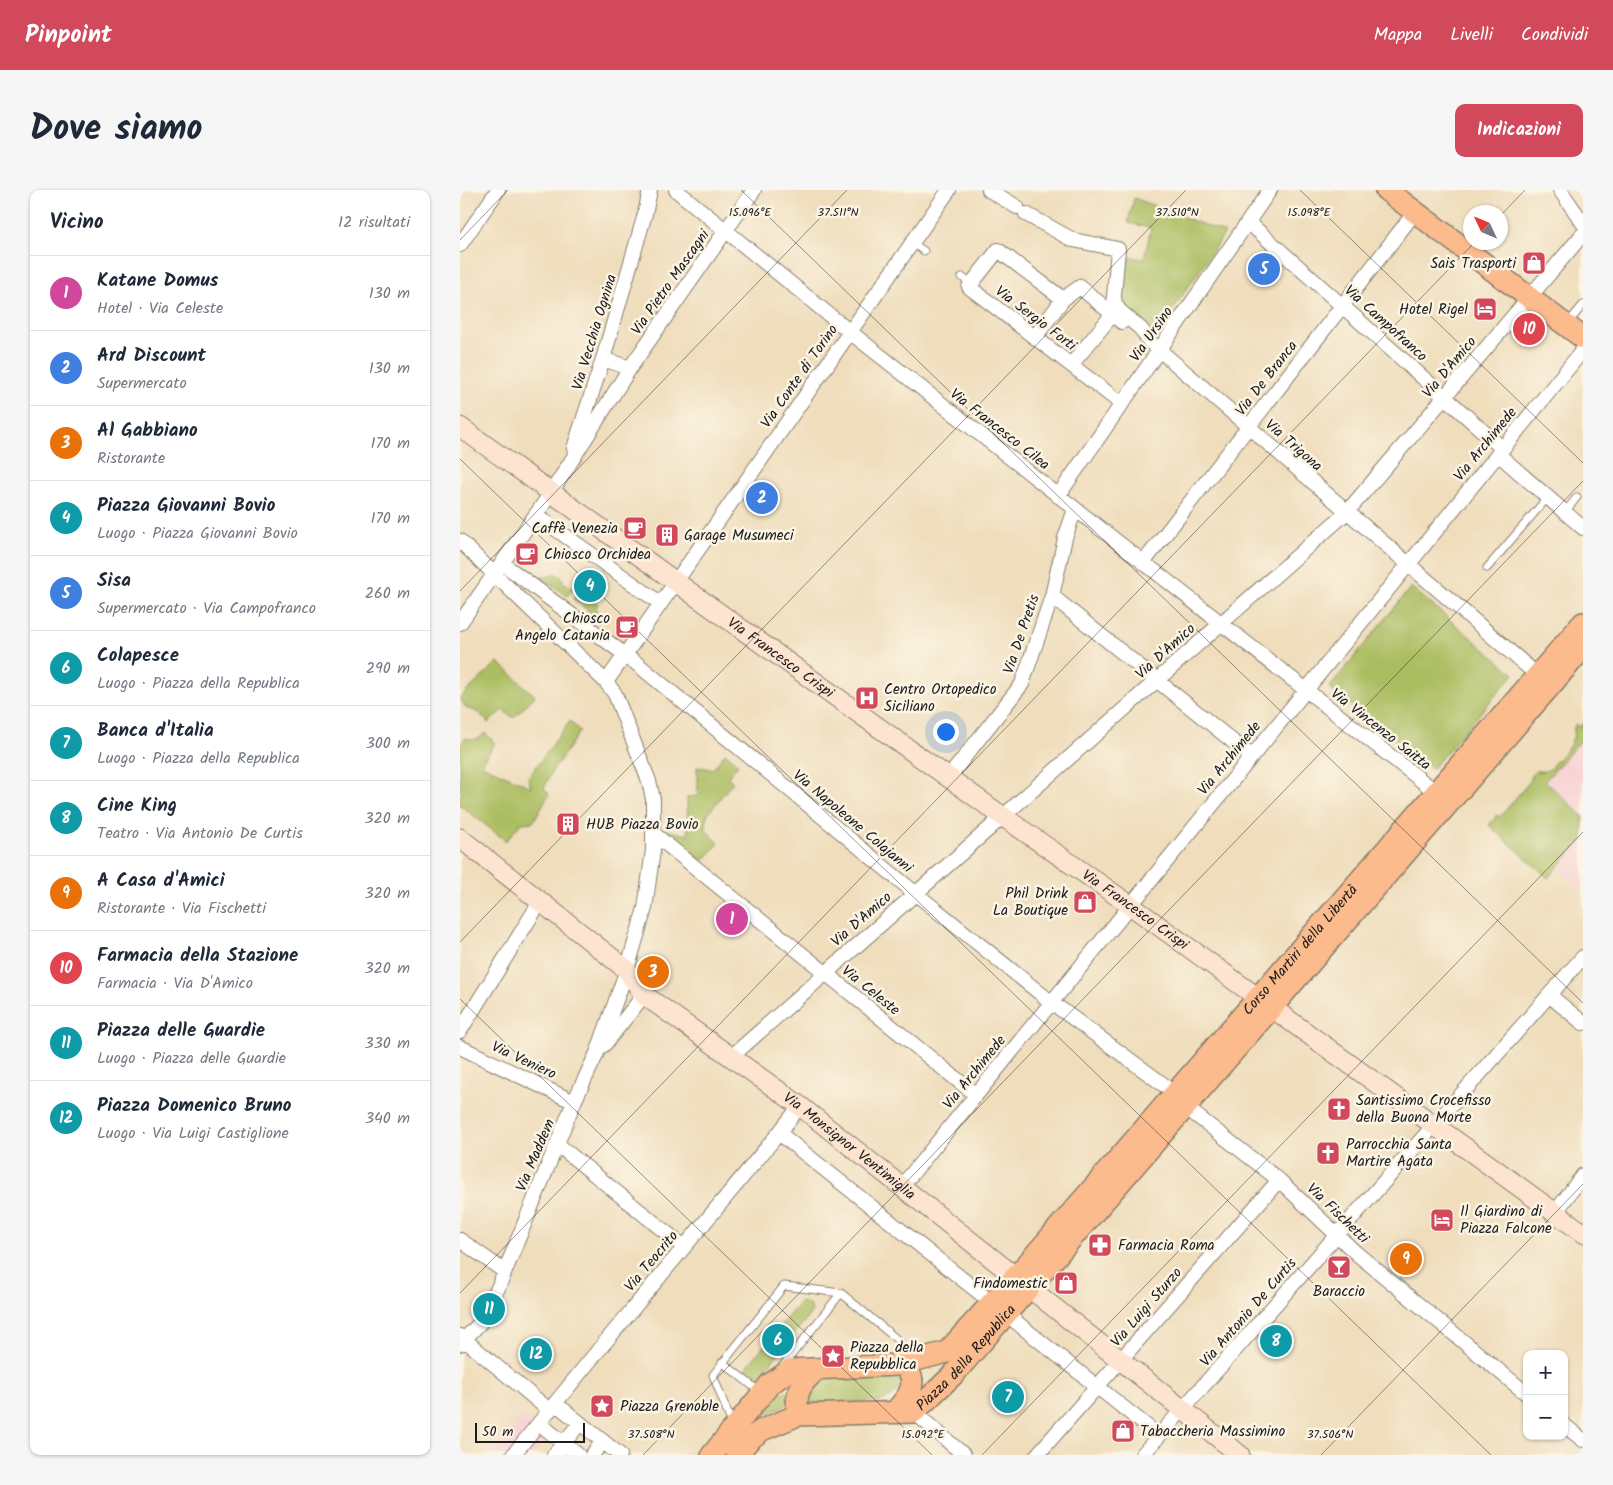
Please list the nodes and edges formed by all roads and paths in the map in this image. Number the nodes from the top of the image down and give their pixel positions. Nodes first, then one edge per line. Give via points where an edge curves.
1 (498, 190) edge
2 (650, 190) edge
3 (676, 190) edge
4 (754, 190) edge
5 (948, 190) edge
6 (989, 190) edge
7 (1270, 190) edge
8 (1386, 190) edge
9 (1560, 190) edge
10 (1415, 212) junction
11 (1248, 222) junction
12 (1583, 223) edge
13 (726, 230) junction
14 (1583, 234) edge
15 (912, 243) junction
16 (460, 245) edge
17 (924, 251) dead end
18 (1529, 298) junction
19 (1063, 299) junction
20 (1583, 305) edge
21 (1342, 306) junction
22 (1113, 314) junction
23 (1566, 326) junction
24 (850, 332) junction
25 (1035, 337) junction
26 (1583, 338) edge
27 (1154, 346) junction
28 (1583, 350) edge
29 (603, 359) junction
30 (1071, 365) junction
31 (630, 368) junction
32 (1444, 397) junction
33 (1122, 404) junction
34 (1248, 428) junction
35 (462, 434) edge
36 (1500, 451) junction
37 (551, 486) junction
38 (1058, 496) junction
39 (1548, 497) junction
40 (1577, 497) dead end
41 (1074, 509) junction
42 (1347, 512) junction
43 (1565, 512) junction
44 (536, 515) junction
45 (1583, 528) edge
46 (460, 541) edge
47 (502, 562) junction
48 (1143, 563) junction
49 (1408, 564) junction
50 (1487, 568) dead end
51 (489, 574) junction
52 (681, 585) junction
53 (1052, 596) junction
54 (660, 603) junction
55 (565, 610) junction
56 (1583, 622) edge
57 (460, 623) edge
58 (1220, 624) junction
59 (549, 628) junction
60 (1583, 648) edge
61 (630, 658) junction
62 (1157, 680) junction
63 (1544, 681) junction
64 (606, 682) junction
65 (1305, 691) junction
66 (1252, 756) junction
67 (948, 778) junction
68 (1436, 792) junction
69 (1002, 816) junction
70 (654, 834) junction
71 (460, 838) edge
72 (915, 894) junction
73 (540, 902) junction
74 (1130, 905) junction
75 (1583, 957) edge
76 (627, 970) junction
77 (825, 973) junction
78 (644, 995) junction
79 (1549, 996) junction
80 (1051, 1002) junction
81 (1264, 1004) junction
82 (1583, 1023) edge
83 (460, 1031) edge
84 (460, 1047) edge
85 (597, 1053) junction
86 (731, 1057) junction
87 (976, 1095) junction
88 (1174, 1096) junction
89 (574, 1102) junction
90 (800, 1106) junction
91 (1434, 1126) junction
92 (779, 1133) junction
93 (557, 1144) junction
94 (1583, 1175) edge
95 (1279, 1180) junction
96 (902, 1186) junction
97 (1555, 1212) junction
98 (1583, 1233) edge
99 (1337, 1236) junction
100 (460, 1240) edge
101 (684, 1247) junction
102 (504, 1271) junction
103 (1022, 1283) junction
104 (841, 1293) junction
105 (999, 1308) junction
106 (461, 1340) edge
107 (787, 1359) junction
108 (1120, 1361) junction
109 (722, 1362) junction
110 (906, 1364) junction
111 (818, 1369) junction
112 (764, 1382) junction
113 (1098, 1386) junction
114 (1523, 1391) edge
115 (748, 1396) dead end
116 (552, 1406) junction
117 (1183, 1410) junction
118 (798, 1415) junction
119 (912, 1416) junction
120 (539, 1423) junction
121 (580, 1423) junction
122 (1568, 1428) edge
123 (735, 1430) edge
124 (1159, 1436) junction
125 (1583, 1440) edge
126 (603, 1441) junction
127 (564, 1443) junction
128 (513, 1455) edge
129 (554, 1455) edge
130 (578, 1455) edge
131 (592, 1455) edge
132 (620, 1455) edge
133 (712, 1455) edge
134 (964, 1455) edge
135 (1037, 1455) edge
136 (1142, 1455) edge
137 (1240, 1455) edge

1 - 16 street
2 - 29 street, Via Vecchia Ognina
3 - 13 street, Via Francesco Cilea
4 - 13 street, Via Pietro Mascagni
5 - 15 street, Via Conte di Torino
6 - 27 street via 1073,240 1118,250 1115,304
7 - 11 street, Via Ursino
8 - 10 main road
9 - 12 street
10 - 18 main road
10 - 21 street, Via De Branca
11 - 21 street, Via Campofranco
11 - 27 street, Via Ursino
13 - 24 street, Via Francesco Cilea
13 - 31 street, Via Pietro Mascagni
14 - 18 street, Via D'Amico
15 - 17 lane
15 - 24 street, Via Conte di Torino
18 - 23 main road
18 - 32 street, Via D'Amico
19 - 22 street via 1080,287
19 - 25 street
19 - 25 street, Via Sergio Forti via 998,250 967,281 969,287
20 - 23 lane
21 - 32 street, Via Campofranco
21 - 34 street, Via De Branca
22 - 27 street
22 - 30 street
23 - 26 main road
24 - 38 street, Via Francesco Cilea
24 - 52 street, Via Conte di Torino
25 - 30 street, Via Sergio Forti
27 - 33 street, Via Ursino
27 - 34 street, Via Trigona
28 - 36 street, Via Archimede
29 - 31 street
29 - 37 street, Via Vecchia Ognina via 574,448
30 - 33 street, Via Sergio Forti
31 - 37 street, Via Pietro Mascagni
32 - 36 street, Via Campofranco
32 - 42 street, Via D'Amico
33 - 38 street, Via Ursino
34 - 42 street, Via Trigona
34 - 48 street, Via De Branca
35 - 37 main road
36 - 39 street, Via Campofranco
36 - 49 street, Via Archimede
37 - 44 street
37 - 52 main road, Via Francesco Crispi
38 - 41 street, Via Francesco Cilea
39 - 43 street, Via Campofranco
39 - 50 lane
40 - 43 lane
41 - 48 street, Via Francesco Cilea
41 - 53 street, Via De Pretis
42 - 49 street, Via Trigona
42 - 58 street, Via D'Amico
43 - 45 street, Via Campofranco
44 - 47 street
44 - 54 street
46 - 51 street
47 - 51 street
47 - 55 street, Via Napoleone Colajanni
48 - 58 street, Via Francesco Cilea
49 - 63 street, Via Trigona
49 - 65 street, Via Archimede
51 - 57 street
51 - 59 street
52 - 54 street, Via Conte di Torino
52 - 67 main road, Via Francesco Crispi
53 - 62 street
53 - 67 street, Via De Pretis via 1022,684
54 - 61 street, Via Conte di Torino
55 - 59 street
55 - 61 street, Via Napoleone Colajanni
56 - 63 main road, Corso Martiri della Libertà
58 - 62 street, Via D'Amico
58 - 65 street, Via Francesco Cilea
59 - 64 street
60 - 63 main road, Corso Martiri della Libertà
61 - 64 street, Via Conte di Torino
61 - 72 street, Via Napoleone Colajanni
62 - 66 street
62 - 69 street, Via D'Amico
63 - 68 main road, Corso Martiri della Libertà
63 - 81 main road, Corso Martiri della Libertà
64 - 70 street via 614,694 649,781
65 - 66 street, Via Archimede
65 - 68 street, Via Vincenzo Saitta
66 - 74 street, Via Archimede
67 - 69 main road, Via Francesco Crispi
68 - 81 main road, Corso Martiri della Libertà
69 - 72 street, Via D'Amico
69 - 74 main road, Via Francesco Crispi
70 - 76 street via 645,908
70 - 77 street, Via Celeste
71 - 73 main road, Via Monsignor Ventimiglia
72 - 77 street, Via D'Amico
72 - 80 street, Via Napoleone Colajanni
73 - 76 main road, Via Monsignor Ventimiglia
73 - 83 street
74 - 80 street, Via Archimede
74 - 81 main road, Via Francesco Crispi
75 - 79 street, Via Antonio De Curtis
76 - 78 main road, Via Monsignor Ventimiglia
76 - 85 street
77 - 86 street, Via D'Amico
77 - 87 street, Via Celeste
78 - 85 street
78 - 86 main road, Via Monsignor Ventimiglia
79 - 82 street
79 - 91 street, Via Antonio De Curtis
80 - 87 street, Via Archimede
80 - 88 street, Via Fischetti
81 - 88 main road, Corso Martiri della Libertà
81 - 91 main road, Via Francesco Crispi
84 - 89 street, Via Veniero
85 - 89 street, Via Maddem
86 - 90 main road, Via Monsignor Ventimiglia
87 - 96 street, Via Archimede
88 - 95 street, Via Fischetti
88 - 103 main road, Corso Martiri della Libertà
89 - 93 street, Via Maddem
90 - 92 street, Via Teocrito
90 - 96 main road, Via Monsignor Ventimiglia
91 - 97 main road, Via Francesco Crispi
91 - 99 street, Via Antonio De Curtis
92 - 101 street, Via Teocrito
92 - 105 street
93 - 101 street
93 - 102 street, Via Maddem
94 - 97 street
95 - 99 street, Via Fischetti
95 - 108 street, Via Luigi Sturzo
96 - 103 main road, Via Monsignor Ventimiglia
97 - 98 main road, Via Francesco Crispi
99 - 114 street, Via Fischetti
99 - 117 street, Via Antonio De Curtis
100 - 102 street
101 - 116 street, Via Teocrito
102 - 106 street, Via Maddem via 480,1323
103 - 105 main road, Piazza della Republica
103 - 108 main road, Via Monsignor Ventimiglia
104 - 107 lane
104 - 109 lane via 784,1286
104 - 110 lane via 900,1342
105 - 110 main road, Piazza della Republica via 947,1352
105 - 113 street
105 - 119 main road, Piazza della Republica via 954,1374
106 - 116 street
107 - 111 lane
107 - 112 lane
107 - 112 lane
108 - 113 street, Via Luigi Sturzo
108 - 117 main road, Via Monsignor Ventimiglia
109 - 112 lane
109 - 123 lane via 713,1375
110 - 111 main road, Piazza della Republica
110 - 119 main road, Piazza della Republica via 912,1380 908,1396
111 - 112 main road, Piazza della Republica via 790,1370
111 - 118 main road via 796,1396
112 - 115 lane
112 - 123 main road, Piazza della Republica
113 - 124 street
113 - 135 street, Via Luigi Sturzo
116 - 120 street
116 - 121 street
117 - 124 street, Via Antonio De Curtis
117 - 137 main road, Via Monsignor Ventimiglia
118 - 119 main road, Piazza della Republica
118 - 123 main road, Piazza della Republica via 762,1430
119 - 134 street
120 - 127 street
120 - 128 street
121 - 126 street
121 - 127 street
122 - 125 street
123 - 133 main road
124 - 136 street, Via Antonio De Curtis
126 - 131 street
126 - 132 street
127 - 129 street
127 - 130 street

